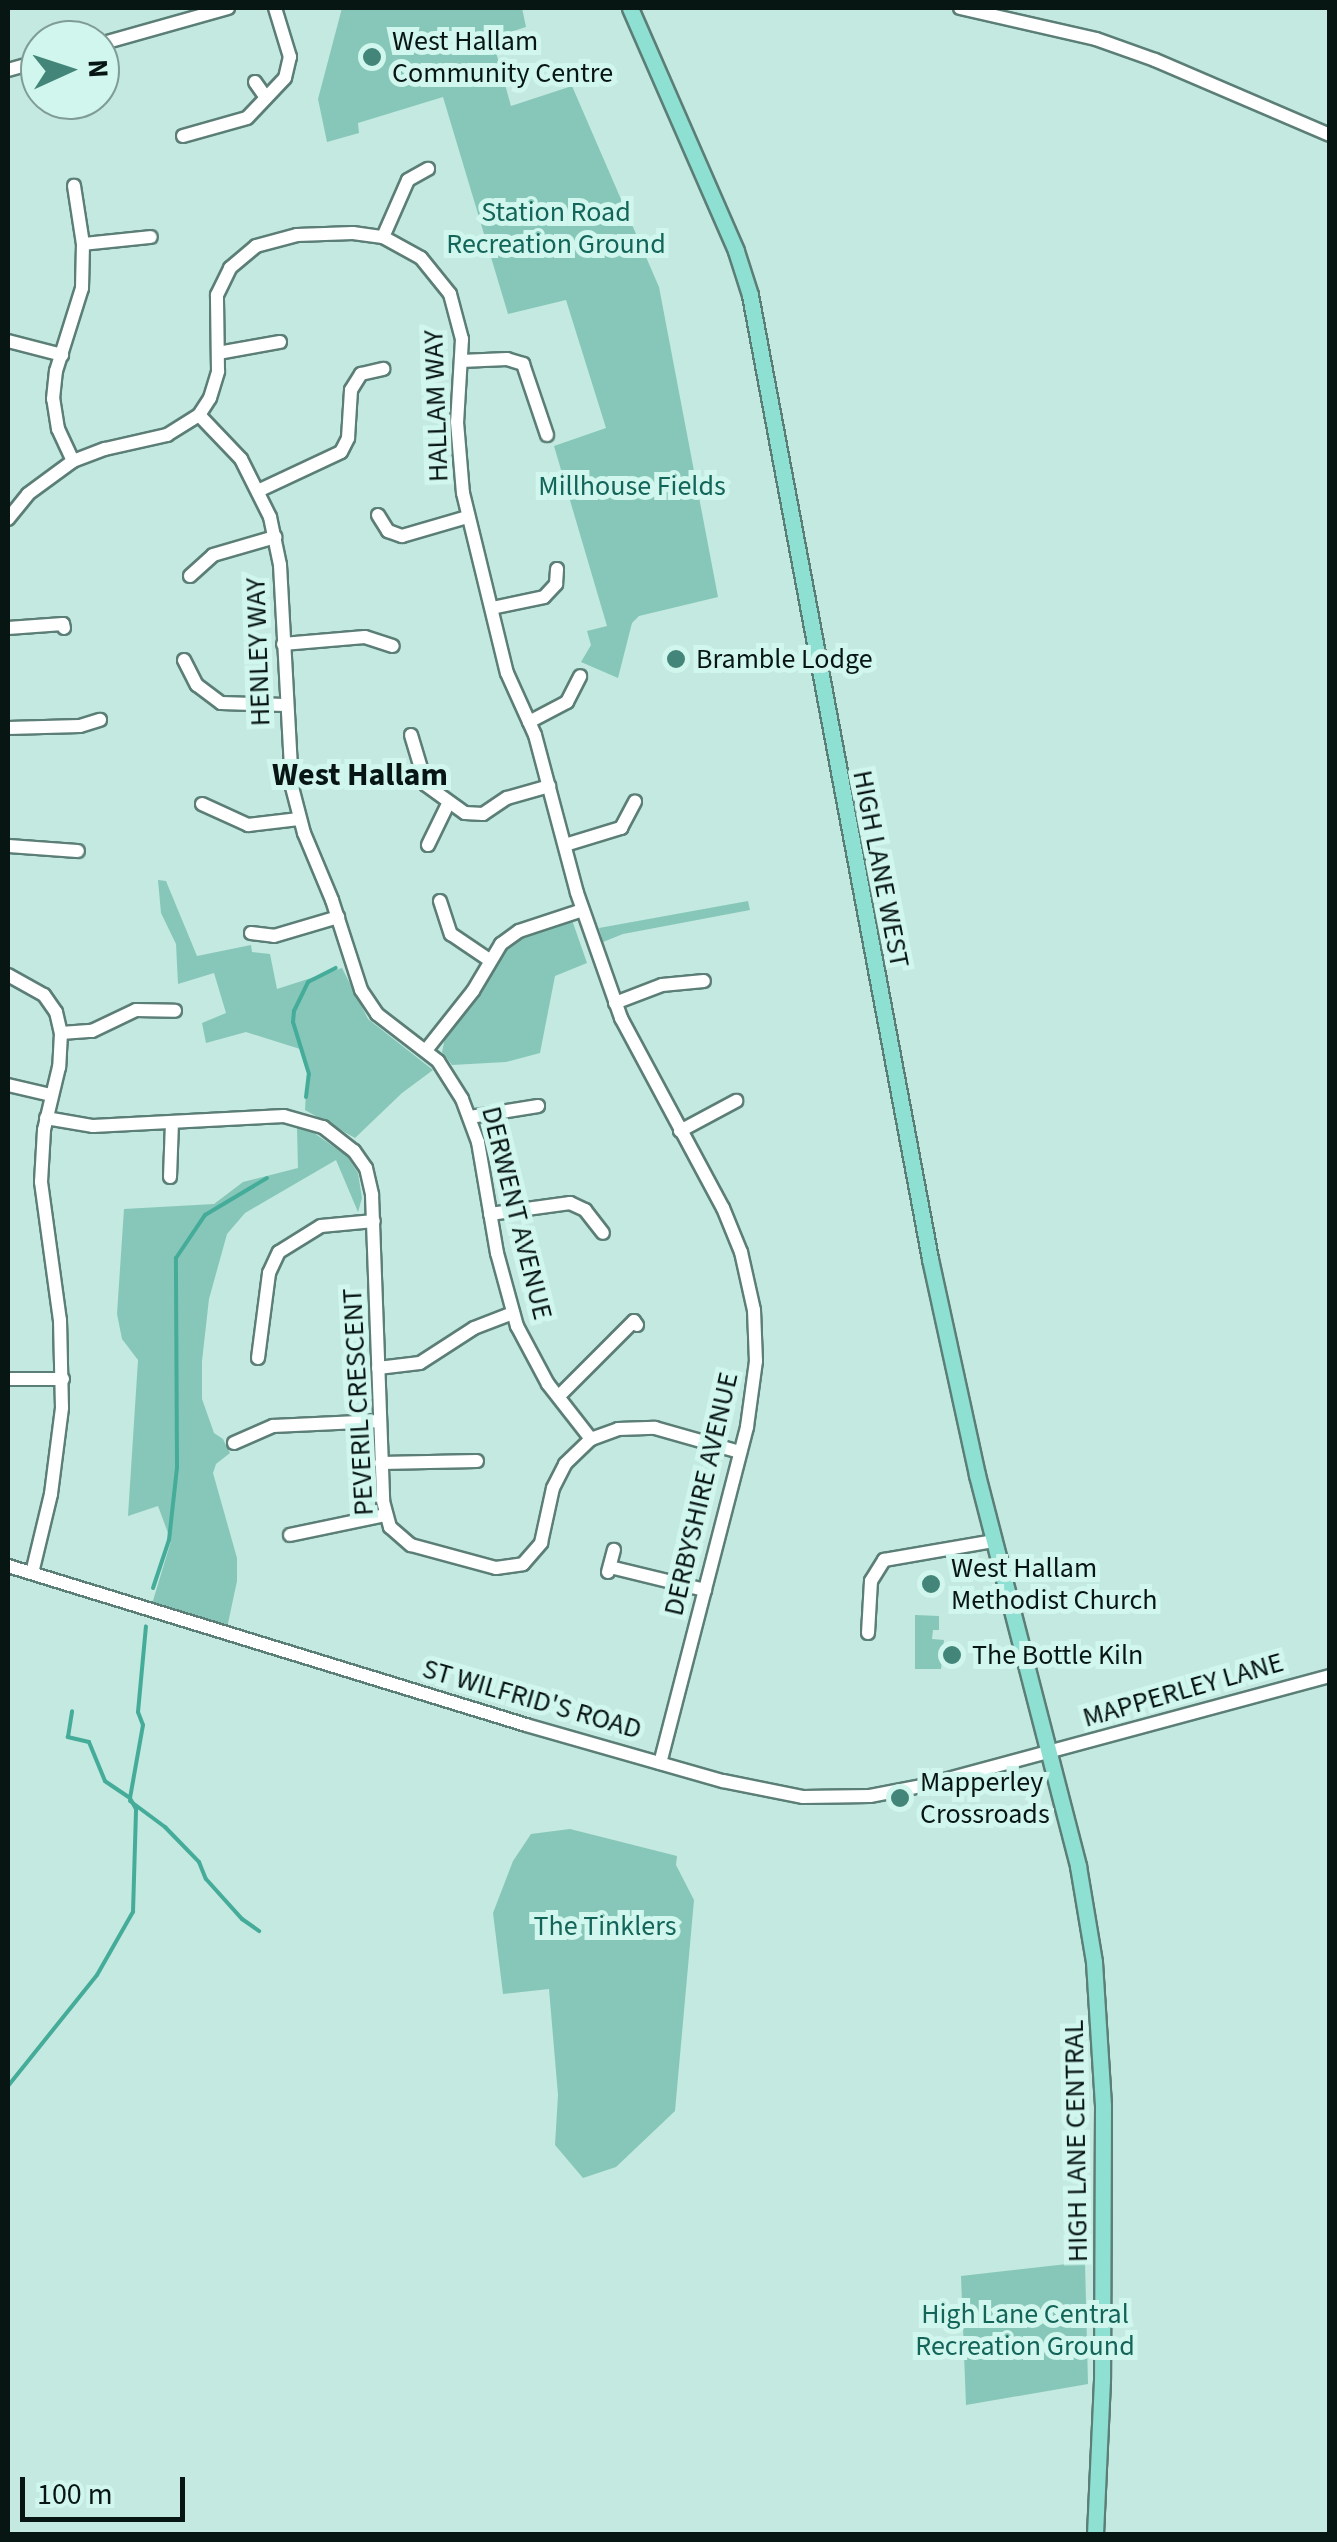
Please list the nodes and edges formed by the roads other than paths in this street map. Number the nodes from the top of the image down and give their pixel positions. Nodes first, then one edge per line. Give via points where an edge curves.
1 (228, 8) edge
2 (276, 8) edge
3 (630, 8) edge
4 (960, 8) edge
5 (212, 10) edge
6 (120, 38) edge
7 (255, 82) dead end
8 (266, 98) junction
9 (1330, 135) edge
10 (183, 136) dead end
11 (419, 168) dead end
12 (74, 186) dead end
13 (151, 237) dead end
14 (383, 237) junction
15 (83, 244) junction
16 (8, 341) edge
17 (280, 342) dead end
18 (218, 353) junction
19 (62, 355) junction
20 (461, 361) junction
21 (383, 369) dead end
22 (199, 414) junction
23 (547, 436) dead end
24 (74, 461) junction
25 (260, 490) junction
26 (378, 515) dead end
27 (467, 517) junction
28 (8, 519) edge
29 (275, 537) junction
30 (192, 568) dead end
31 (561, 577) dead end
32 (492, 608) junction
33 (8, 628) edge
34 (64, 628) dead end
35 (387, 639) dead end
36 (282, 644) junction
37 (183, 667) dead end
38 (580, 676) dead end
39 (284, 705) junction
40 (100, 720) dead end
41 (529, 722) junction
42 (8, 728) edge
43 (411, 735) dead end
44 (550, 786) junction
45 (636, 802) dead end
46 (448, 804) junction
47 (207, 812) dead end
48 (300, 819) junction
49 (428, 845) dead end
50 (565, 845) junction
51 (8, 846) edge
52 (78, 851) dead end
53 (440, 900) dead end
54 (583, 910) junction
55 (338, 917) junction
56 (258, 938) dead end
57 (488, 959) junction
58 (8, 975) edge
59 (704, 981) dead end
60 (615, 1003) junction
61 (175, 1011) dead end
62 (61, 1034) junction
63 (427, 1050) junction
64 (8, 1085) edge
65 (51, 1095) junction
66 (736, 1101) dead end
67 (538, 1106) dead end
68 (470, 1117) junction
69 (46, 1118) junction
70 (172, 1122) junction
71 (680, 1132) junction
72 (154, 1179) dead end
73 (490, 1214) junction
74 (374, 1221) junction
75 (603, 1233) dead end
76 (513, 1314) junction
77 (638, 1324) dead end
78 (258, 1358) dead end
79 (378, 1368) junction
80 (8, 1379) edge
81 (63, 1379) junction
82 (559, 1396) junction
83 (380, 1421) junction
84 (591, 1439) junction
85 (234, 1443) dead end
86 (740, 1452) junction
87 (476, 1460) dead end
88 (381, 1463) junction
89 (385, 1515) junction
90 (289, 1535) dead end
91 (994, 1541) junction
92 (614, 1550) dead end
93 (8, 1566) edge
94 (32, 1573) junction
95 (705, 1590) junction
96 (868, 1633) dead end
97 (1330, 1676) edge
98 (1051, 1752) junction
99 (660, 1763) junction
100 (1095, 2534) edge

1 - 5 street
2 - 8 street via 290,64
3 - 91 main road, HIGH LANE WEST via 750,295 930,1260
4 - 9 street via 1126,49
5 - 6 street
7 - 8 street
8 - 10 street via 240,122
11 - 14 street via 401,191
12 - 15 street
13 - 15 street
14 - 18 street, HALLAM WAY via 297,236 249,250 230,268 217,295
14 - 20 street, HALLAM WAY via 412,251 443,282 461,326
15 - 19 street via 80,302
16 - 19 street
17 - 18 street
18 - 22 street, HALLAM WAY via 213,391
19 - 24 street via 54,412
20 - 23 street via 525,360
20 - 27 street, HALLAM WAY via 458,457
21 - 25 street via 364,368 348,397 352,445
22 - 24 street via 167,435
22 - 25 street, HENLEY WAY
24 - 28 street via 36,486
25 - 29 street, HENLEY WAY
26 - 27 street via 393,539
27 - 32 street, HALLAM WAY
29 - 30 street via 223,550
29 - 36 street, HENLEY WAY
31 - 32 street via 541,598
32 - 41 street, HALLAM WAY via 509,680
33 - 34 street
35 - 36 street
36 - 39 street, HENLEY WAY
37 - 39 street via 221,703
38 - 41 street via 567,702
39 - 48 street, HENLEY WAY
40 - 42 street via 81,732
41 - 44 street, HALLAM WAY
43 - 46 street via 426,785
44 - 46 street via 507,798 482,814
44 - 50 street, HALLAM WAY
45 - 50 street via 634,818 616,831
46 - 49 street
47 - 48 street via 257,825
48 - 55 street, HENLEY WAY
50 - 54 street, HALLAM WAY
51 - 52 street via 60,844
53 - 57 street via 451,934
54 - 57 street via 519,931
54 - 60 street, DERBYSHIRE AVENUE
55 - 56 street
55 - 63 street, HENLEY WAY via 366,1001
57 - 63 street via 478,984
58 - 62 street via 44,995
59 - 60 street via 662,984
60 - 71 street, DERBYSHIRE AVENUE
61 - 62 street via 154,1004 92,1031
62 - 65 street
63 - 68 street, DERWENT AVENUE
64 - 65 street
65 - 69 street
66 - 71 street via 712,1107
67 - 68 street
68 - 73 street, DERWENT AVENUE
69 - 70 street, PEVERIL CRESCENT via 93,1126
69 - 81 street via 42,1198
70 - 72 street via 172,1179
70 - 74 street, PEVERIL CRESCENT via 284,1116 322,1128 361,1160
71 - 86 street, DERBYSHIRE AVENUE via 723,1208 750,1284 756,1361
73 - 75 street via 570,1203
73 - 76 street, DERWENT AVENUE
74 - 78 street via 322,1226 280,1252 255,1338
74 - 79 street, PEVERIL CRESCENT
76 - 79 street via 474,1328 420,1363
76 - 82 street, DERWENT AVENUE
77 - 82 street
79 - 83 street, PEVERIL CRESCENT
80 - 81 street
81 - 94 street via 54,1478
82 - 84 street, DERWENT AVENUE
83 - 85 street via 278,1425 255,1440
83 - 88 street, PEVERIL CRESCENT
84 - 86 street via 648,1427
84 - 89 street, PEVERIL CRESCENT via 561,1470 541,1542 516,1567 496,1568 411,1545
86 - 95 street, DERBYSHIRE AVENUE
87 - 88 street
88 - 89 street, PEVERIL CRESCENT
89 - 90 street
91 - 96 street via 891,1556 874,1571
91 - 98 main road, HIGH LANE WEST
92 - 95 street via 609,1570
93 - 94 street, ST WILFRID'S ROAD
94 - 99 street, ST WILFRID'S ROAD
95 - 99 street, DERBYSHIRE AVENUE
97 - 98 street, MAPPERLEY LANE
98 - 99 street, ST WILFRID'S ROAD via 853,1797 773,1793
98 - 100 main road, HIGH LANE CENTRAL via 1078,1866 1100,2026 1102,2380

